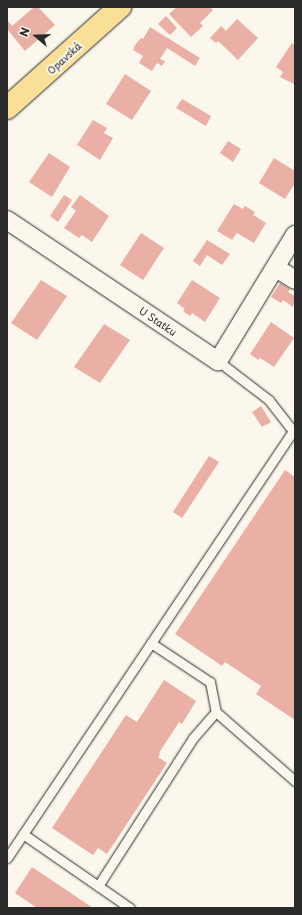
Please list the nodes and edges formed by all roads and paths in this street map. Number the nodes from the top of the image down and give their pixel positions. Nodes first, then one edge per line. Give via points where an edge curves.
1 (120, 7) edge
2 (7, 108) edge
3 (7, 220) edge
4 (295, 235) edge
5 (276, 268) junction
6 (295, 280) edge
7 (218, 361) junction
8 (294, 431) edge
9 (151, 643) junction
10 (216, 712) junction
11 (295, 781) edge
12 (23, 834) junction
13 (7, 858) edge
14 (98, 886) junction
15 (130, 908) edge

1 - 2 main road, Opavská
3 - 7 street, U Statku
4 - 5 street
5 - 6 street
5 - 7 street
7 - 8 lane via 269,400
8 - 9 lane
9 - 10 lane via 210,682
9 - 12 lane
10 - 11 lane
10 - 14 lane via 193,738
12 - 13 lane
12 - 14 lane
14 - 15 lane

